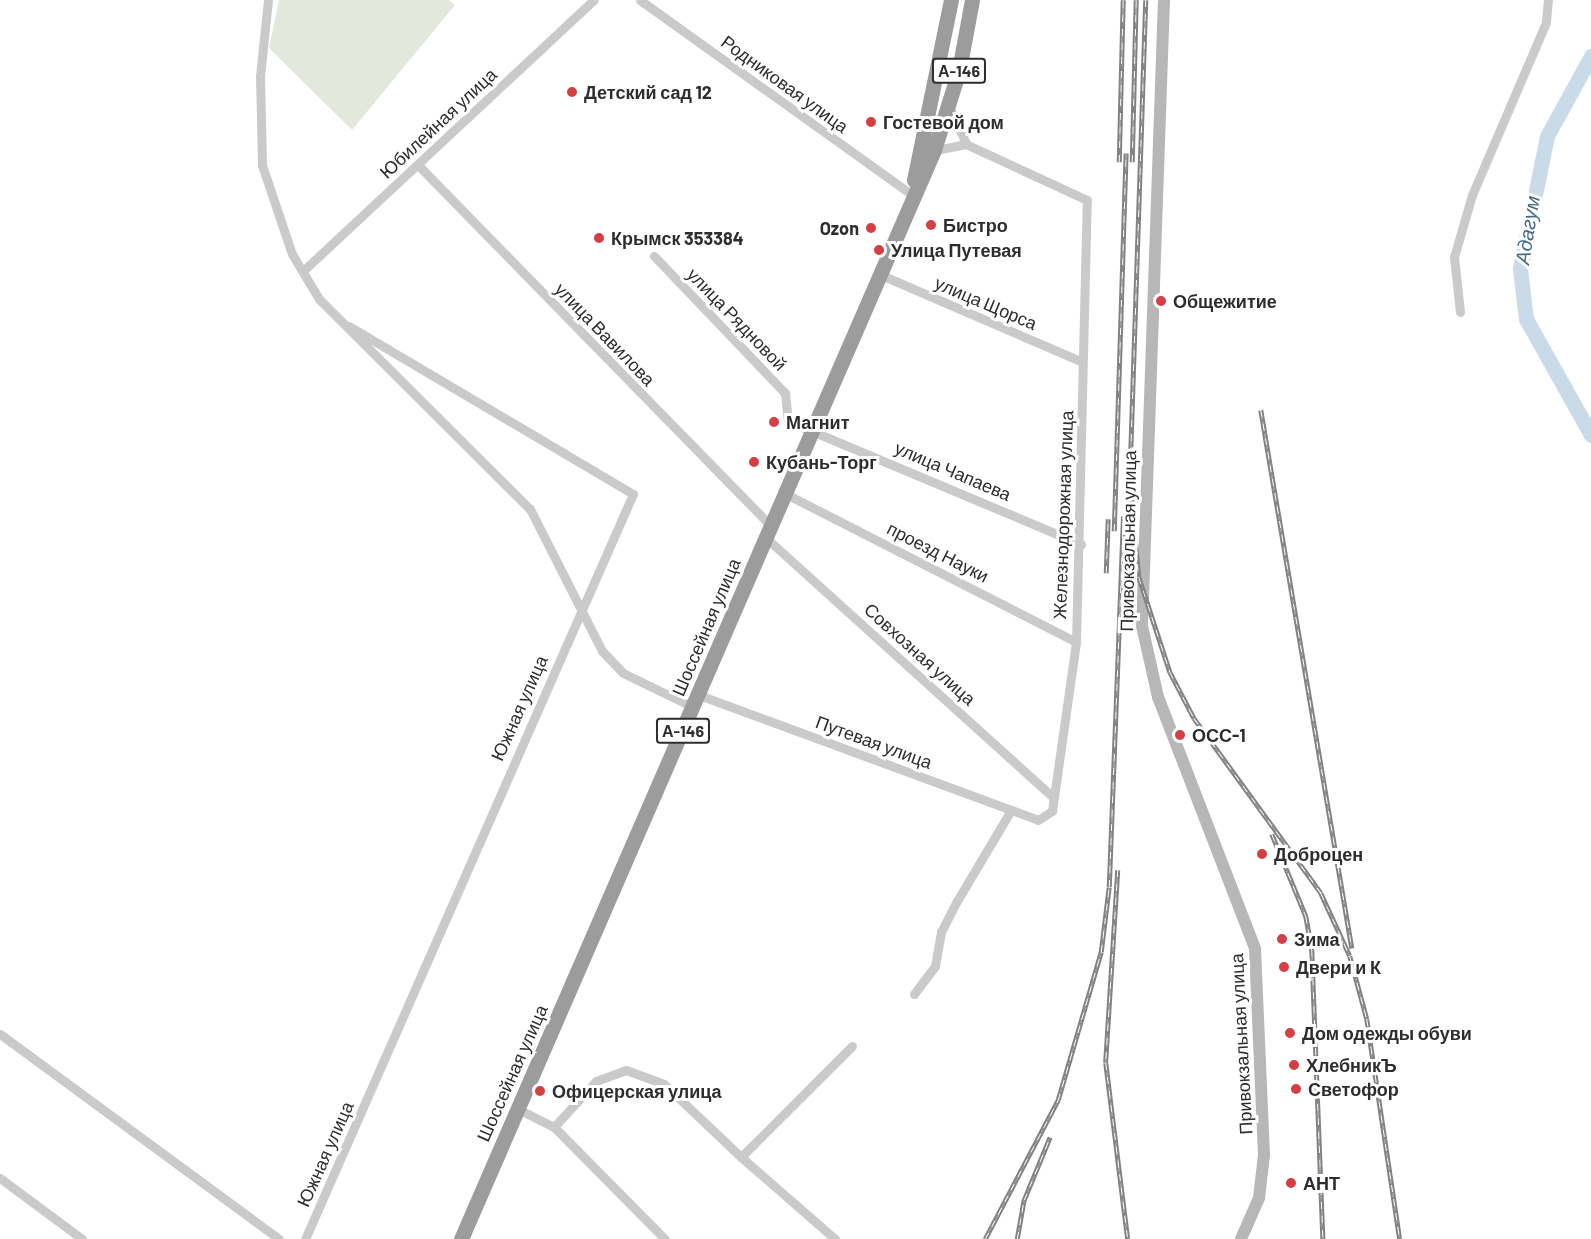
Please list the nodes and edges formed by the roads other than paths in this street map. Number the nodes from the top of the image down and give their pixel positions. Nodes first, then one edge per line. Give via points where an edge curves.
1 (268, 0) edge
2 (594, 0) edge
3 (640, 0) edge
4 (951, 0) edge
5 (972, 0) edge
6 (1164, 0) edge
7 (1548, 0) edge
8 (949, 106) junction
9 (966, 144) junction
10 (934, 150) junction
11 (418, 165) junction
12 (911, 194) junction
13 (654, 256) dead end
14 (304, 270) junction
15 (879, 274) junction
16 (1460, 312) dead end
17 (349, 326) junction
18 (1080, 361) junction
19 (812, 429) junction
20 (784, 493) junction
21 (768, 531) junction
22 (1081, 544) junction
23 (580, 610) junction
24 (1076, 642) junction
25 (696, 701) junction
26 (1052, 796) junction
27 (1011, 810) junction
28 (1038, 820) joint
29 (914, 994) dead end
30 (0, 1034) edge
31 (852, 1046) dead end
32 (518, 1109) junction
33 (554, 1127) junction
34 (741, 1157) junction
35 (0, 1178) edge
36 (82, 1239) edge
37 (279, 1239) edge
38 (305, 1239) edge
39 (461, 1239) edge
40 (665, 1239) edge
41 (835, 1239) edge
42 (1241, 1239) edge

1 - 14 street via 260,76 262,165 275,217
2 - 11 street, Юбилейная улица
3 - 12 street, Родниковая улица
4 - 12 highway, А-146
5 - 8 highway, А-146
6 - 42 main road, Привокзальная улица via 1142,626 1158,697 1255,949 1264,1155 1259,1198
7 - 16 street via 1546,22 1472,195 1454,257
8 - 9 street
8 - 10 highway, А-146
9 - 10 street
9 - 18 street, Железнодорожная улица via 1087,200
10 - 12 highway, А-146
11 - 14 street, Юбилейная улица
11 - 21 street, улица Вавилова
12 - 15 highway, Шоссейная улица / А-146
13 - 19 street, улица Рядновой via 785,393 788,421
14 - 17 street via 319,299
15 - 18 street, улица Щорса
15 - 19 highway, Шоссейная улица / А-146
17 - 23 street, Путевая улица via 530,509
17 - 23 street, Южная улица via 633,494
18 - 22 street, Железнодорожная улица
19 - 20 highway, Шоссейная улица / А-146
19 - 22 street, улица Чапаева
20 - 21 highway, Шоссейная улица / А-146
20 - 24 street, проезд Науки
21 - 25 highway, Шоссейная улица / А-146
21 - 26 street, Совхозная улица
22 - 24 street, Железнодорожная улица
23 - 25 street, Путевая улица via 602,651 623,673
23 - 38 street, Южная улица
24 - 26 street, Железнодорожная улица
25 - 27 street, Путевая улица
25 - 32 highway, Шоссейная улица / А-146
26 - 28 street, Железнодорожная улица via 1052,811
27 - 28 street, Путевая улица
27 - 29 street via 941,932 935,966
30 - 37 street
31 - 34 street
32 - 33 street
32 - 39 highway, Шоссейная улица / А-146
33 - 34 street via 596,1081 626,1070 664,1084
33 - 40 street
34 - 41 street
35 - 36 street

